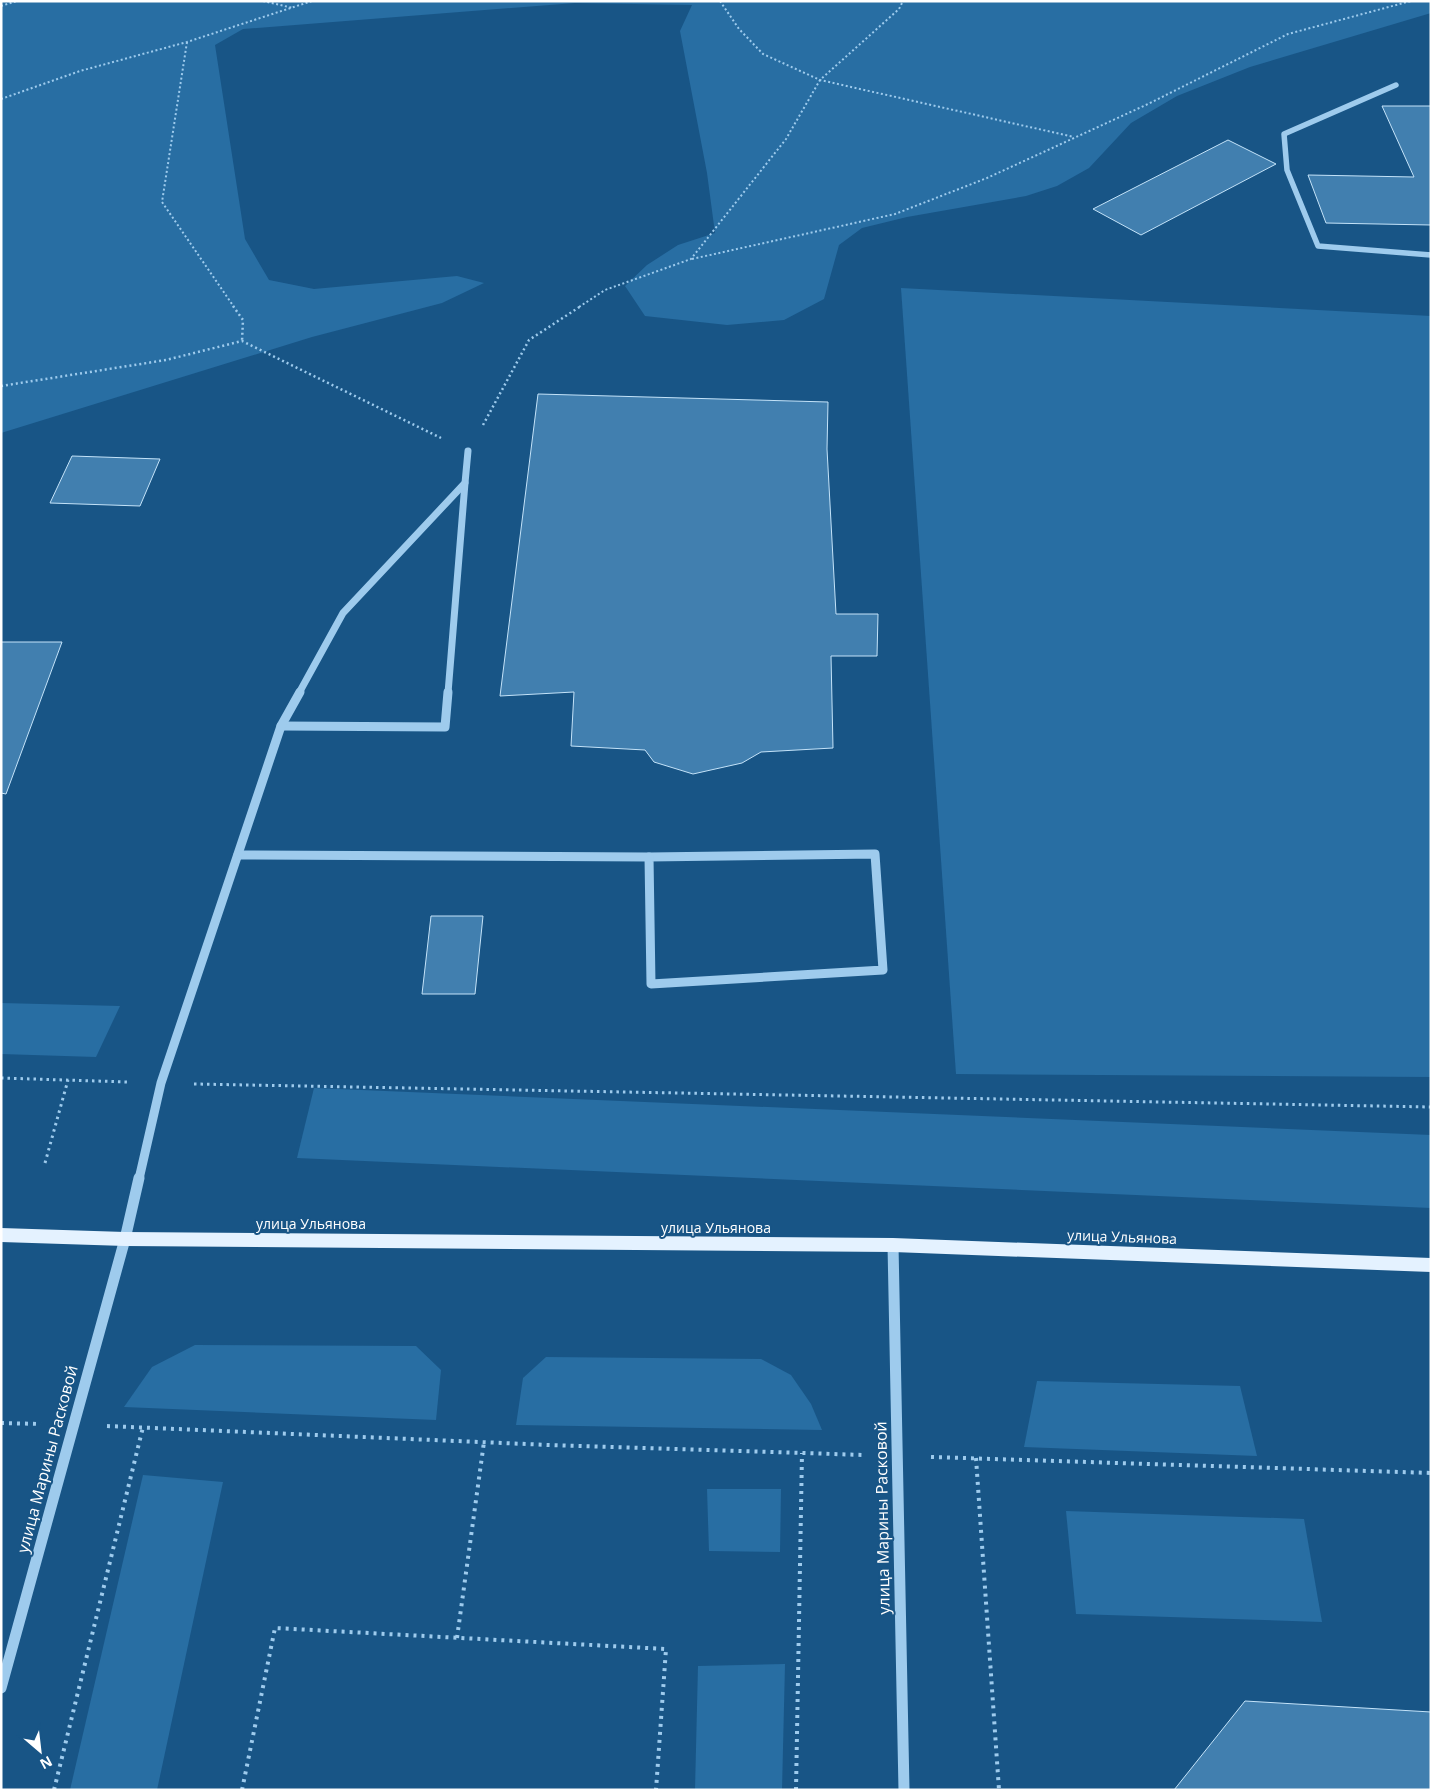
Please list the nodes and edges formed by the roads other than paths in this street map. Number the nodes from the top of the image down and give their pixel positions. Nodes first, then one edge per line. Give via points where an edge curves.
1 (1396, 85) dead end
2 (1431, 255) edge
3 (468, 451) road end
4 (465, 483) junction
5 (281, 726) junction
6 (238, 855) junction
7 (649, 857) junction
8 (1, 1235) edge
9 (125, 1239) junction
10 (893, 1245) junction
11 (1431, 1265) edge
12 (1, 1688) edge
13 (904, 1790) edge

1 - 2 street via 1284,134 1287,170 1318,246
3 - 4 street
4 - 5 street, улица Марины Расковой via 343,613
4 - 5 street via 445,727
5 - 6 street, улица Марины Расковой
6 - 7 street
6 - 9 street, улица Марины Расковой via 161,1083
7 - 7 street via 651,984 883,970 875,854
8 - 9 main road, улица Ульянова
9 - 10 main road, улица Ульянова
9 - 12 street, улица Марины Расковой
10 - 11 main road, улица Ульянова
10 - 13 street, улица Марины Расковой

